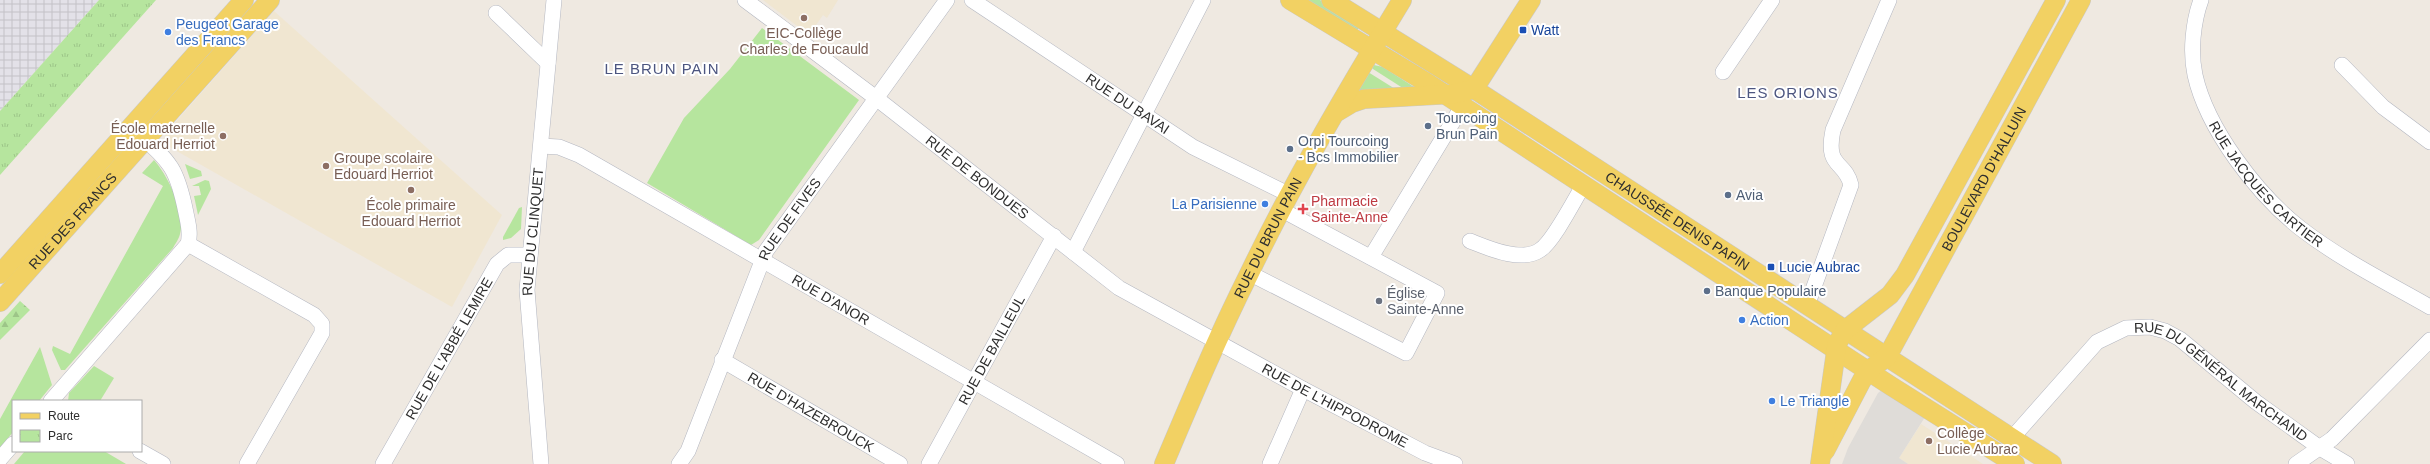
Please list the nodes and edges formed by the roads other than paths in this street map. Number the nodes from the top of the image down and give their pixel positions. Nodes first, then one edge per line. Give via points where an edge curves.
1 (244, 0) edge
2 (270, 0) edge
3 (554, 0) edge
4 (746, 0) edge
5 (947, 0) edge
6 (972, 0) edge
7 (1203, 0) edge
8 (1290, 0) edge
9 (1331, 0) edge
10 (1402, 0) edge
11 (1531, 0) edge
12 (1772, 0) edge
13 (1889, 0) edge
14 (2056, 0) edge
15 (2081, 0) edge
16 (2201, 0) edge
17 (496, 13) dead end
18 (1383, 32) junction
19 (1372, 50) junction
20 (548, 63) junction
21 (2342, 65) dead end
22 (1440, 68) junction
23 (1723, 72) dead end
24 (1474, 89) junction
25 (1424, 90) junction
26 (1446, 95) junction
27 (876, 98) junction
28 (1463, 105) junction
29 (1337, 112) junction
30 (1144, 113) junction
31 (131, 127) junction
32 (146, 140) junction
33 (2430, 142) edge
34 (541, 146) junction
35 (1584, 184) junction
36 (1286, 202) junction
37 (1054, 236) junction
38 (1470, 241) dead end
39 (188, 244) junction
40 (1074, 252) junction
41 (530, 255) junction
42 (1371, 257) junction
43 (761, 260) junction
44 (1249, 273) junction
45 (0, 274) edge
46 (0, 302) edge
47 (1807, 306) junction
48 (2430, 307) edge
49 (1845, 330) junction
50 (2430, 340) edge
51 (1217, 341) junction
52 (1835, 350) junction
53 (1887, 357) junction
54 (722, 360) junction
55 (1869, 371) junction
56 (973, 382) junction
57 (1303, 389) junction
58 (52, 400) edge
59 (2012, 438) junction
60 (12, 445) edge
61 (2320, 448) junction
62 (142, 452) edge
63 (1424, 458) edge
64 (0, 459) edge
65 (1820, 461) edge
66 (163, 464) edge
67 (247, 464) edge
68 (383, 464) edge
69 (541, 464) edge
70 (679, 464) edge
71 (900, 464) edge
72 (929, 464) edge
73 (1117, 464) edge
74 (1164, 464) edge
75 (1270, 464) edge
76 (1455, 464) edge
77 (2015, 464) edge
78 (2052, 464) edge
79 (2296, 464) edge
80 (2347, 464) edge

1 - 31 main road, RUE DES FRANCS
2 - 32 main road, RUE DES FRANCS
3 - 20 street, RUE DU CLINQUET
4 - 27 street, RUE DE BONDUES
5 - 27 street, RUE DE FIVES
6 - 30 street, RUE DU BAVAI
7 - 30 street
8 - 19 main road
9 - 18 main road, CHAUSSÉE DENIS PAPIN
10 - 18 main road, RUE DU BRUN PAIN
11 - 24 main road
12 - 23 street
13 - 47 street via 1833,130 1830,145 1832,157 1848,176 1851,185
14 - 49 main road, BOULEVARD D'HALLUIN via 1905,275 1886,298
15 - 53 main road, BOULEVARD D'HALLUIN
16 - 48 street, RUE JACQUES CARTIER via 2195,24 2193,50 2198,85 2215,124 2251,177 2278,208 2310,235 2345,259
17 - 20 street
18 - 19 main road, RUE DU BRUN PAIN
18 - 22 main road, CHAUSSÉE DENIS PAPIN
19 - 25 main road
19 - 29 main road, RUE DU BRUN PAIN
20 - 34 street, RUE DU CLINQUET
21 - 33 street via 2383,107
22 - 24 main road, CHAUSSÉE DENIS PAPIN
22 - 25 main road
24 - 26 main road
24 - 47 main road, CHAUSSÉE DENIS PAPIN
25 - 26 main road
25 - 29 main road via 1364,99
26 - 28 main road, CHAUSSÉE DENIS PAPIN
27 - 37 street, RUE DE BONDUES
27 - 43 street, RUE DE FIVES via 774,238
28 - 35 main road, CHAUSSÉE DENIS PAPIN
28 - 42 street
29 - 36 main road, RUE DU BRUN PAIN
30 - 36 street, RUE DU BAVAI via 1193,147
30 - 40 street
31 - 32 street
31 - 45 main road, RUE DES FRANCS
32 - 39 street via 166,159 177,176 189,227
32 - 46 main road, RUE DES FRANCS
34 - 41 street, RUE DU CLINQUET
34 - 43 street, RUE D'ANOR via 559,147 579,155
35 - 38 street via 1546,245 1537,253 1524,255 1492,250
35 - 52 main road, CHAUSSÉE DENIS PAPIN
36 - 42 street, RUE DU BAVAI
36 - 44 main road, RUE DU BRUN PAIN
37 - 40 street, RUE DE BONDUES
37 - 56 street, RUE DE BAILLEUL
39 - 58 street
39 - 67 street via 314,316 322,324 322,333
40 - 51 street, RUE DE BONDUES via 1119,288
41 - 68 street, RUE DE L'ABBÉ LEMIRE via 508,255 497,264
41 - 69 street, RUE DU CLINQUET via 527,299
42 - 44 street, RUE DU BAVAI via 1437,293 1406,353
43 - 54 street, RUE DE FIVES
43 - 56 street, RUE D'ANOR
44 - 51 main road, RUE DU BRUN PAIN
47 - 49 main road, CHAUSSÉE DENIS PAPIN
49 - 52 main road
49 - 53 main road, CHAUSSÉE DENIS PAPIN
50 - 61 street
51 - 57 street, RUE DE L'HIPPODROME
51 - 74 main road, RUE DU BRUN PAIN
52 - 55 main road, CHAUSSÉE DENIS PAPIN
52 - 65 main road
53 - 55 main road
53 - 59 main road, CHAUSSÉE DENIS PAPIN
54 - 70 street, RUE DE FIVES via 688,451
54 - 71 street, RUE D'HAZEBROUCK
55 - 65 main road
55 - 77 main road, CHAUSSÉE DENIS PAPIN
56 - 72 street, RUE DE BAILLEUL
56 - 73 street, RUE D'ANOR
57 - 63 street, RUE DE L'HIPPODROME
57 - 75 street
59 - 61 street, RUE DU GÉNÉRAL MARCHAND via 2097,342 2119,330 2141,327 2173,334 2243,392
59 - 78 main road, CHAUSSÉE DENIS PAPIN
60 - 64 street
61 - 79 street
61 - 80 street, RUE DU GÉNÉRAL MARCHAND
62 - 66 street
63 - 76 street, RUE DE L'HIPPODROME

